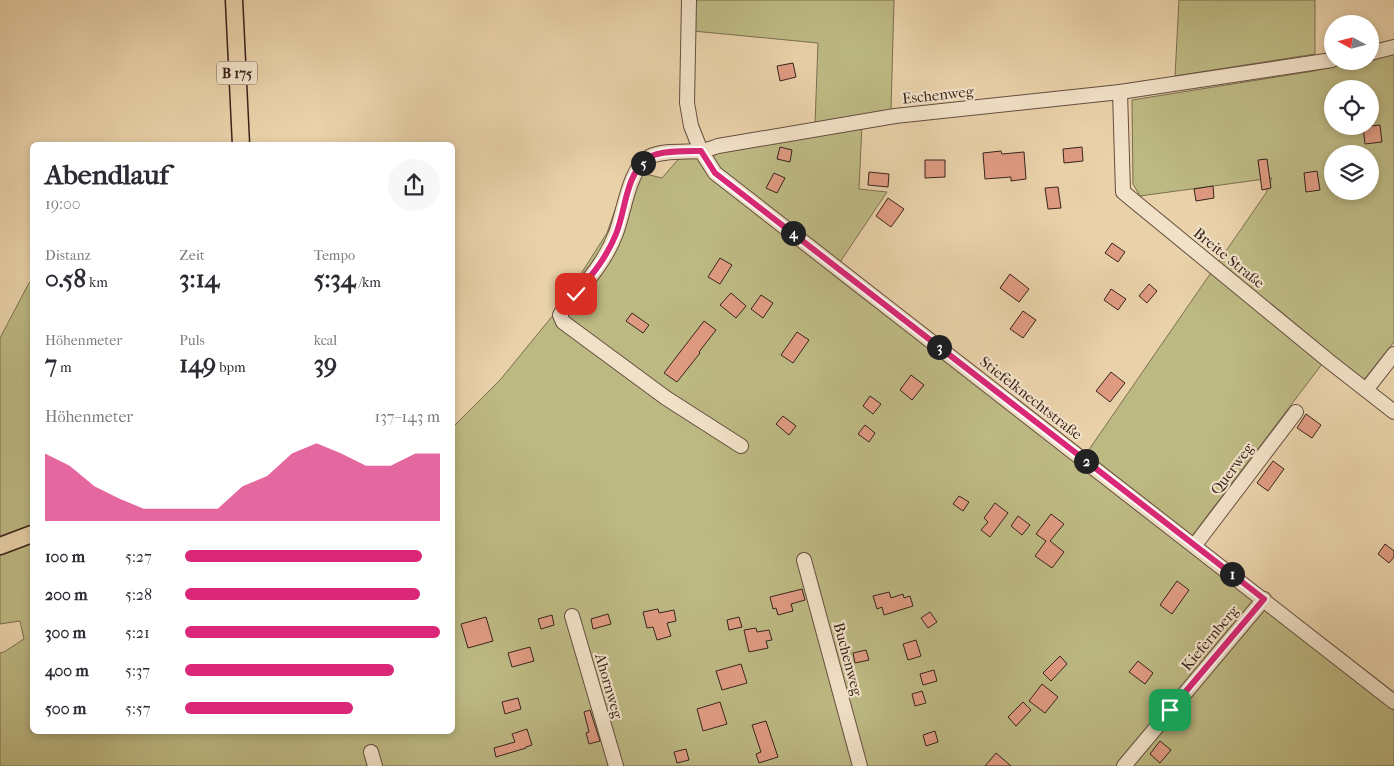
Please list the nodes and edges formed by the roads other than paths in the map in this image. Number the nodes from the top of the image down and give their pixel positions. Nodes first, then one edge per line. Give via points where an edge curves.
1 (234, 0) edge
2 (689, 0) edge
3 (1394, 48) edge
4 (1379, 51) edge
5 (1324, 61) edge
6 (1120, 92) junction
7 (241, 142) edge
8 (701, 151) junction
9 (1394, 354) edge
10 (1366, 390) junction
11 (1296, 412) dead end
12 (1394, 412) edge
13 (741, 446) dead end
14 (30, 535) edge
15 (0, 546) edge
16 (1195, 546) junction
17 (804, 560) dead end
18 (1264, 599) junction
19 (572, 616) dead end
20 (1394, 702) edge
21 (371, 752) dead end
22 (375, 766) edge
23 (616, 766) edge
24 (860, 766) edge
25 (1124, 766) edge

1 - 7 main road, B 175
2 - 8 street via 687,103 691,126
3 - 4 street
5 - 6 street, Eschenweg
6 - 8 street, Eschenweg via 895,116
6 - 10 street, Breite Straße via 1122,192
8 - 13 street, Eschenweg via 677,150 649,157 640,166 610,248 596,271 560,315 562,322 658,393
8 - 16 street, Stiefelknechtstraße via 715,173
9 - 10 street
10 - 12 street, Breite Straße
11 - 16 street, Querweg
14 - 15 main road
16 - 18 street, Stiefelknechtstraße
17 - 24 street, Buchenweg
18 - 20 street, Stiefelknechtstraße
18 - 25 street, Kiefernberg
19 - 23 street, Ahornweg
21 - 22 street

